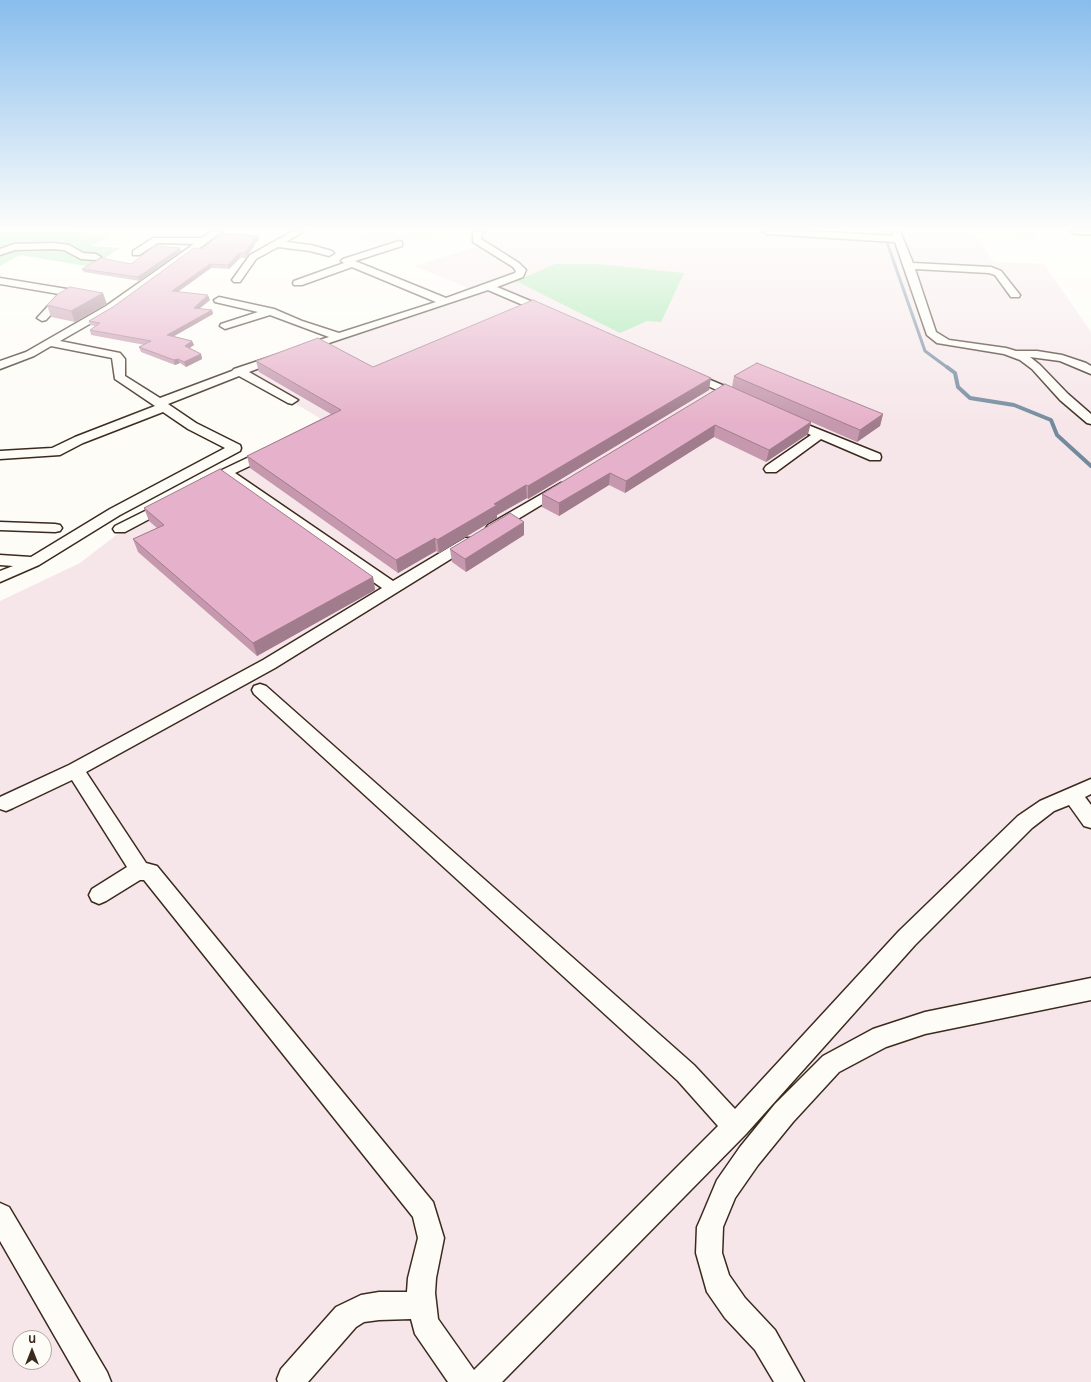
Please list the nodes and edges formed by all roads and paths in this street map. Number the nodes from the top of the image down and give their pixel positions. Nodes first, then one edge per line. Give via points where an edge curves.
1 (64, 295) edge
2 (87, 295) edge
3 (128, 295) edge
4 (430, 295) edge
5 (465, 295) edge
6 (509, 295) edge
7 (918, 295) edge
8 (219, 300) dead end
9 (120, 301) junction
10 (446, 302) junction
11 (533, 306) junction
12 (270, 311) junction
13 (519, 312) edge
14 (42, 318) dead end
15 (561, 318) edge
16 (225, 326) dead end
17 (337, 336) junction
18 (51, 343) junction
19 (1015, 354) junction
20 (1, 364) edge
21 (681, 370) edge
22 (238, 371) junction
23 (1091, 372) edge
24 (292, 400) dead end
25 (752, 404) edge
26 (162, 405) junction
27 (779, 416) edge
28 (1091, 420) edge
29 (820, 434) junction
30 (283, 444) edge
31 (0, 455) edge
32 (875, 457) dead end
33 (771, 469) dead end
34 (226, 473) junction
35 (574, 479) edge
36 (192, 490) edge
37 (179, 497) edge
38 (0, 526) edge
39 (55, 528) dead end
40 (120, 529) dead end
41 (0, 560) edge
42 (34, 562) junction
43 (0, 577) edge
44 (392, 588) junction
45 (260, 690) dead end
46 (75, 770) junction
47 (1082, 791) edge
48 (6, 803) dead end
49 (1091, 820) edge
50 (140, 871) junction
51 (99, 895) dead end
52 (1091, 989) edge
53 (731, 1121) junction
54 (0, 1216) edge
55 (423, 1305) junction
56 (291, 1380) dead end
57 (469, 1380) edge
58 (97, 1382) edge
59 (790, 1382) edge

1 - 14 street
2 - 9 street
3 - 9 street
4 - 10 street
5 - 10 street
6 - 11 street
7 - 19 street via 929,329 936,337 949,343
8 - 12 street
9 - 18 street
10 - 17 street
11 - 13 street
11 - 15 street
12 - 16 street
12 - 17 street
17 - 22 street
18 - 20 street
18 - 26 street via 116,355 119,359 119,377
19 - 23 street via 1062,358 1082,365
19 - 28 street via 1031,362 1064,397
21 - 25 street via 717,393 731,395
22 - 24 street
22 - 26 street
26 - 31 street via 55,452
26 - 42 street via 192,426 235,448 116,512
27 - 29 street
29 - 32 street
29 - 33 street
30 - 34 street
34 - 36 street
34 - 44 street
35 - 44 street
37 - 40 street
38 - 39 street
41 - 42 street
42 - 43 street
44 - 46 street via 269,664
45 - 53 street via 686,1073
46 - 48 street
46 - 50 street
47 - 49 street
47 - 53 street via 1047,806 1025,822 907,938
50 - 51 street
50 - 55 street via 150,872 424,1211 432,1238 422,1278
52 - 59 street via 925,1023 881,1037 831,1064 784,1113 749,1156 726,1189 710,1227 709,1252 716,1282 735,1308 765,1340
53 - 57 street
54 - 58 street
55 - 56 street via 379,1306 362,1309 346,1317
55 - 57 street via 425,1324

